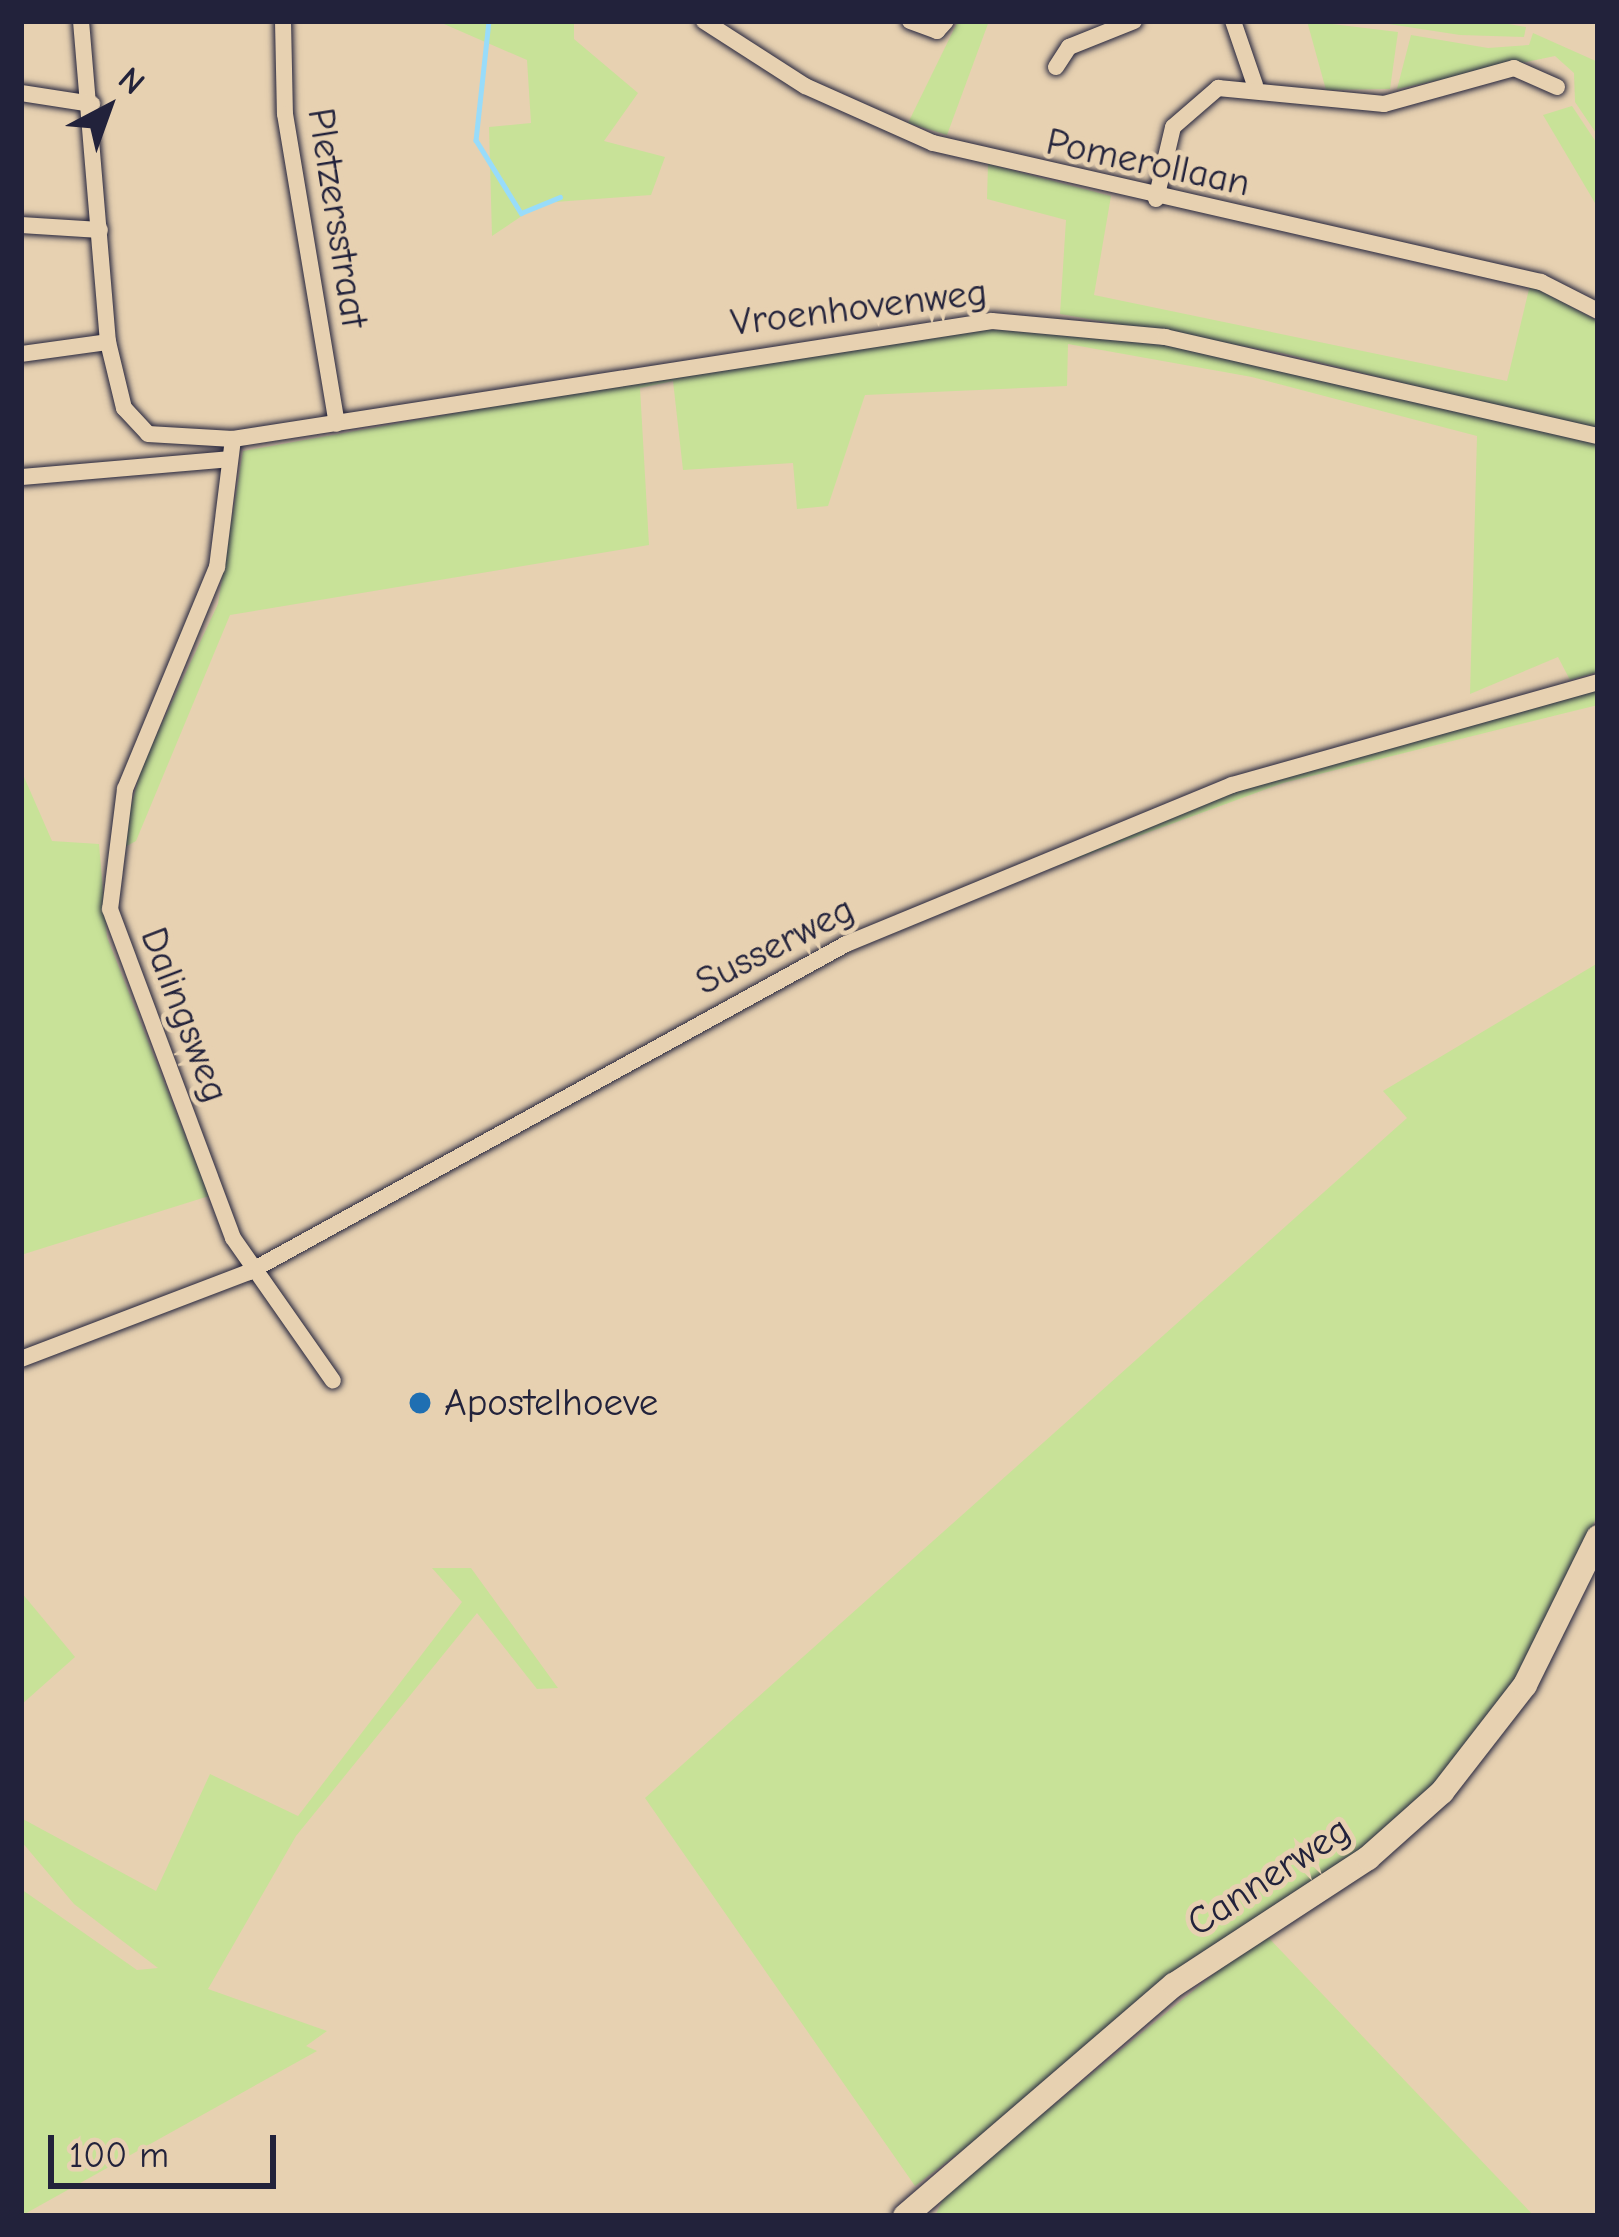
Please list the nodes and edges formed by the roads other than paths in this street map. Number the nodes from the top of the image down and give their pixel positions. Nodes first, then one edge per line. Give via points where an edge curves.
1 (81, 21) edge
2 (283, 21) edge
3 (704, 21) edge
4 (910, 21) edge
5 (946, 21) edge
6 (1134, 21) edge
7 (1233, 21) edge
8 (1056, 67) dead end
9 (1256, 85) junction
10 (1557, 87) dead end
11 (21, 93) edge
12 (92, 104) junction
13 (1156, 199) junction
14 (21, 225) edge
15 (100, 230) junction
16 (1598, 311) edge
17 (107, 341) junction
18 (21, 354) edge
19 (337, 424) junction
20 (1598, 436) edge
21 (232, 440) junction
22 (229, 459) junction
23 (21, 477) edge
24 (1598, 682) edge
25 (249, 1272) junction
26 (21, 1360) edge
27 (333, 1381) dead end
28 (1598, 1537) edge
29 (917, 2212) edge

1 - 12 street
2 - 19 street, Pletzersstraat via 285,114
3 - 13 street, Pomerollaan via 900,132
4 - 5 street via 937,31
6 - 8 street via 1075,44
7 - 9 street
9 - 10 street via 1384,104 1514,68
9 - 13 street via 1218,88 1183,113
11 - 12 street
12 - 15 street
13 - 16 street, Pomerollaan via 1541,283
14 - 15 street
15 - 17 street
17 - 18 street
17 - 21 street, Vroenhovenweg via 141,432
19 - 20 street, Vroenhovenweg via 992,321 1165,338
19 - 21 street, Vroenhovenweg
21 - 22 street, Dalingsweg
22 - 23 street
22 - 25 street, Dalingsweg via 205,610 130,776 108,866 126,971
24 - 25 street, Susserweg via 1232,785 845,944
25 - 26 street, Susserweg
25 - 27 street, Dalingsweg
28 - 29 main road, Cannerweg via 1536,1668 1442,1792 1368,1858 1174,1985

